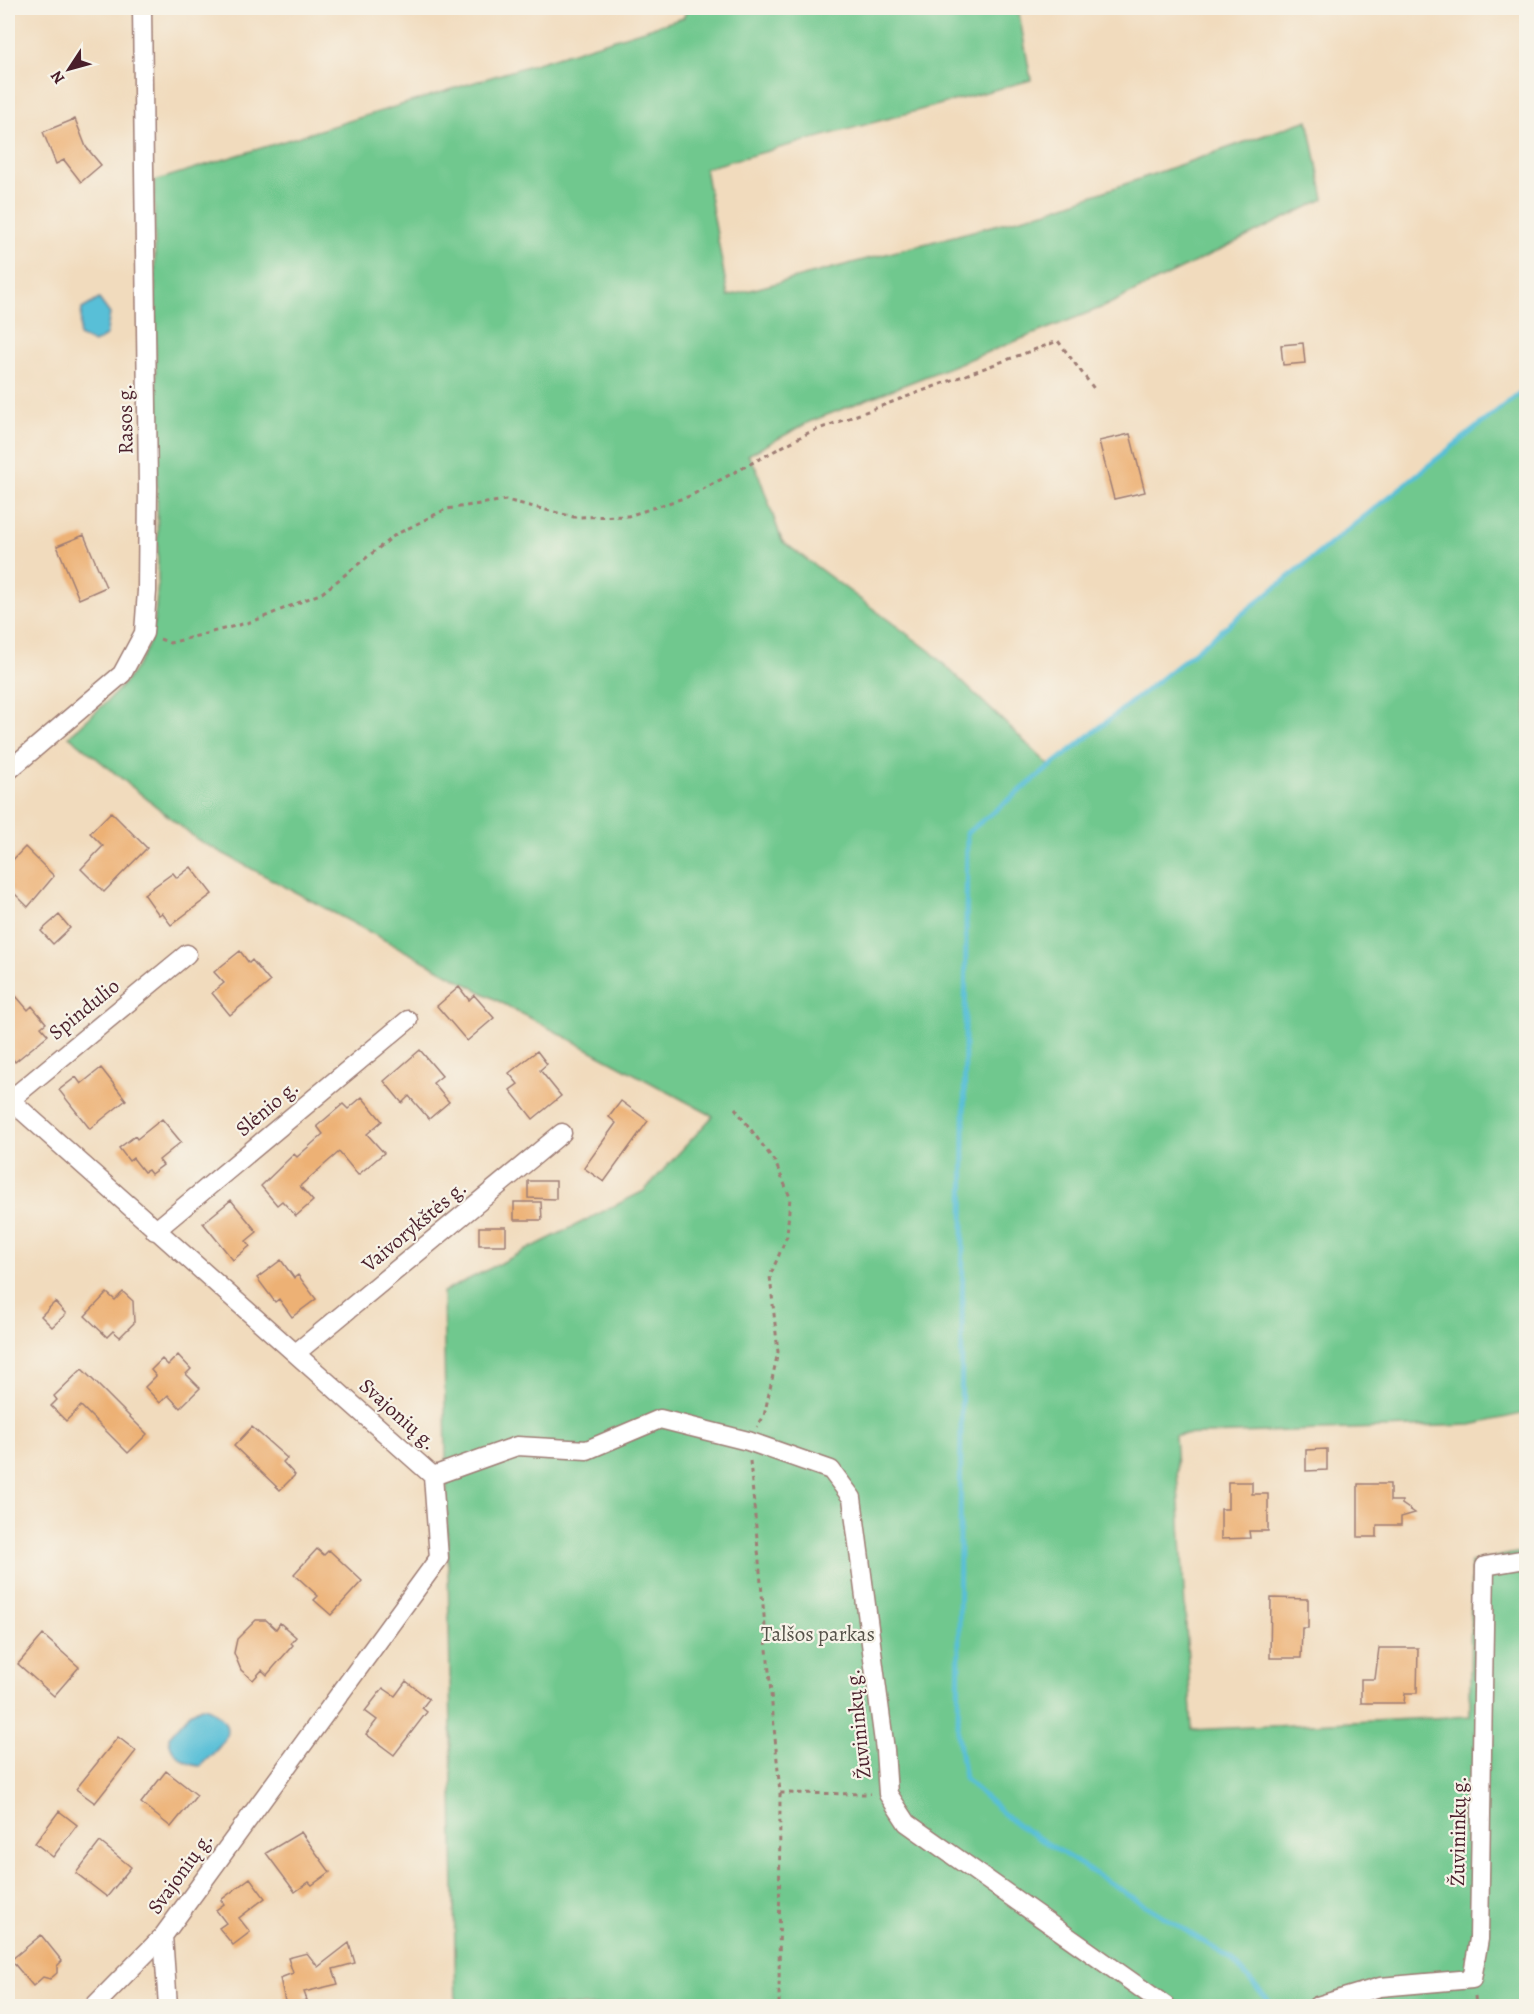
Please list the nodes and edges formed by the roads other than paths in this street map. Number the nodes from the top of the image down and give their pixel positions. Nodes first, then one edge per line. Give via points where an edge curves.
1 (142, 8) edge
2 (8, 771) edge
3 (187, 954) dead end
4 (408, 1020) dead end
5 (8, 1099) edge
6 (562, 1133) dead end
7 (155, 1231) junction
8 (296, 1353) junction
9 (433, 1476) junction
10 (1527, 1559) edge
11 (163, 1936) junction
12 (94, 2007) edge
13 (168, 2007) edge
14 (1166, 2007) edge
15 (1317, 2007) edge

1 - 2 street, Rasos g. via 148,487 144,633 122,674
3 - 5 street, Spindulio
4 - 7 street, Slėnio g.
5 - 7 street, Svajonių g.
6 - 8 street, Vaivorykštės g.
7 - 8 street, Svajonių g.
8 - 9 street, Svajonių g.
9 - 11 street, Svajonių g. via 440,1558
9 - 14 street, Žuvininkų g. via 517,1446 586,1450 660,1419 748,1441 831,1470 852,1498 888,1794 907,1823
10 - 15 street, Žuvininkų g. via 1485,1566 1479,1939 1472,1979 1380,1987
11 - 12 street, Svajonių g.
11 - 13 street

